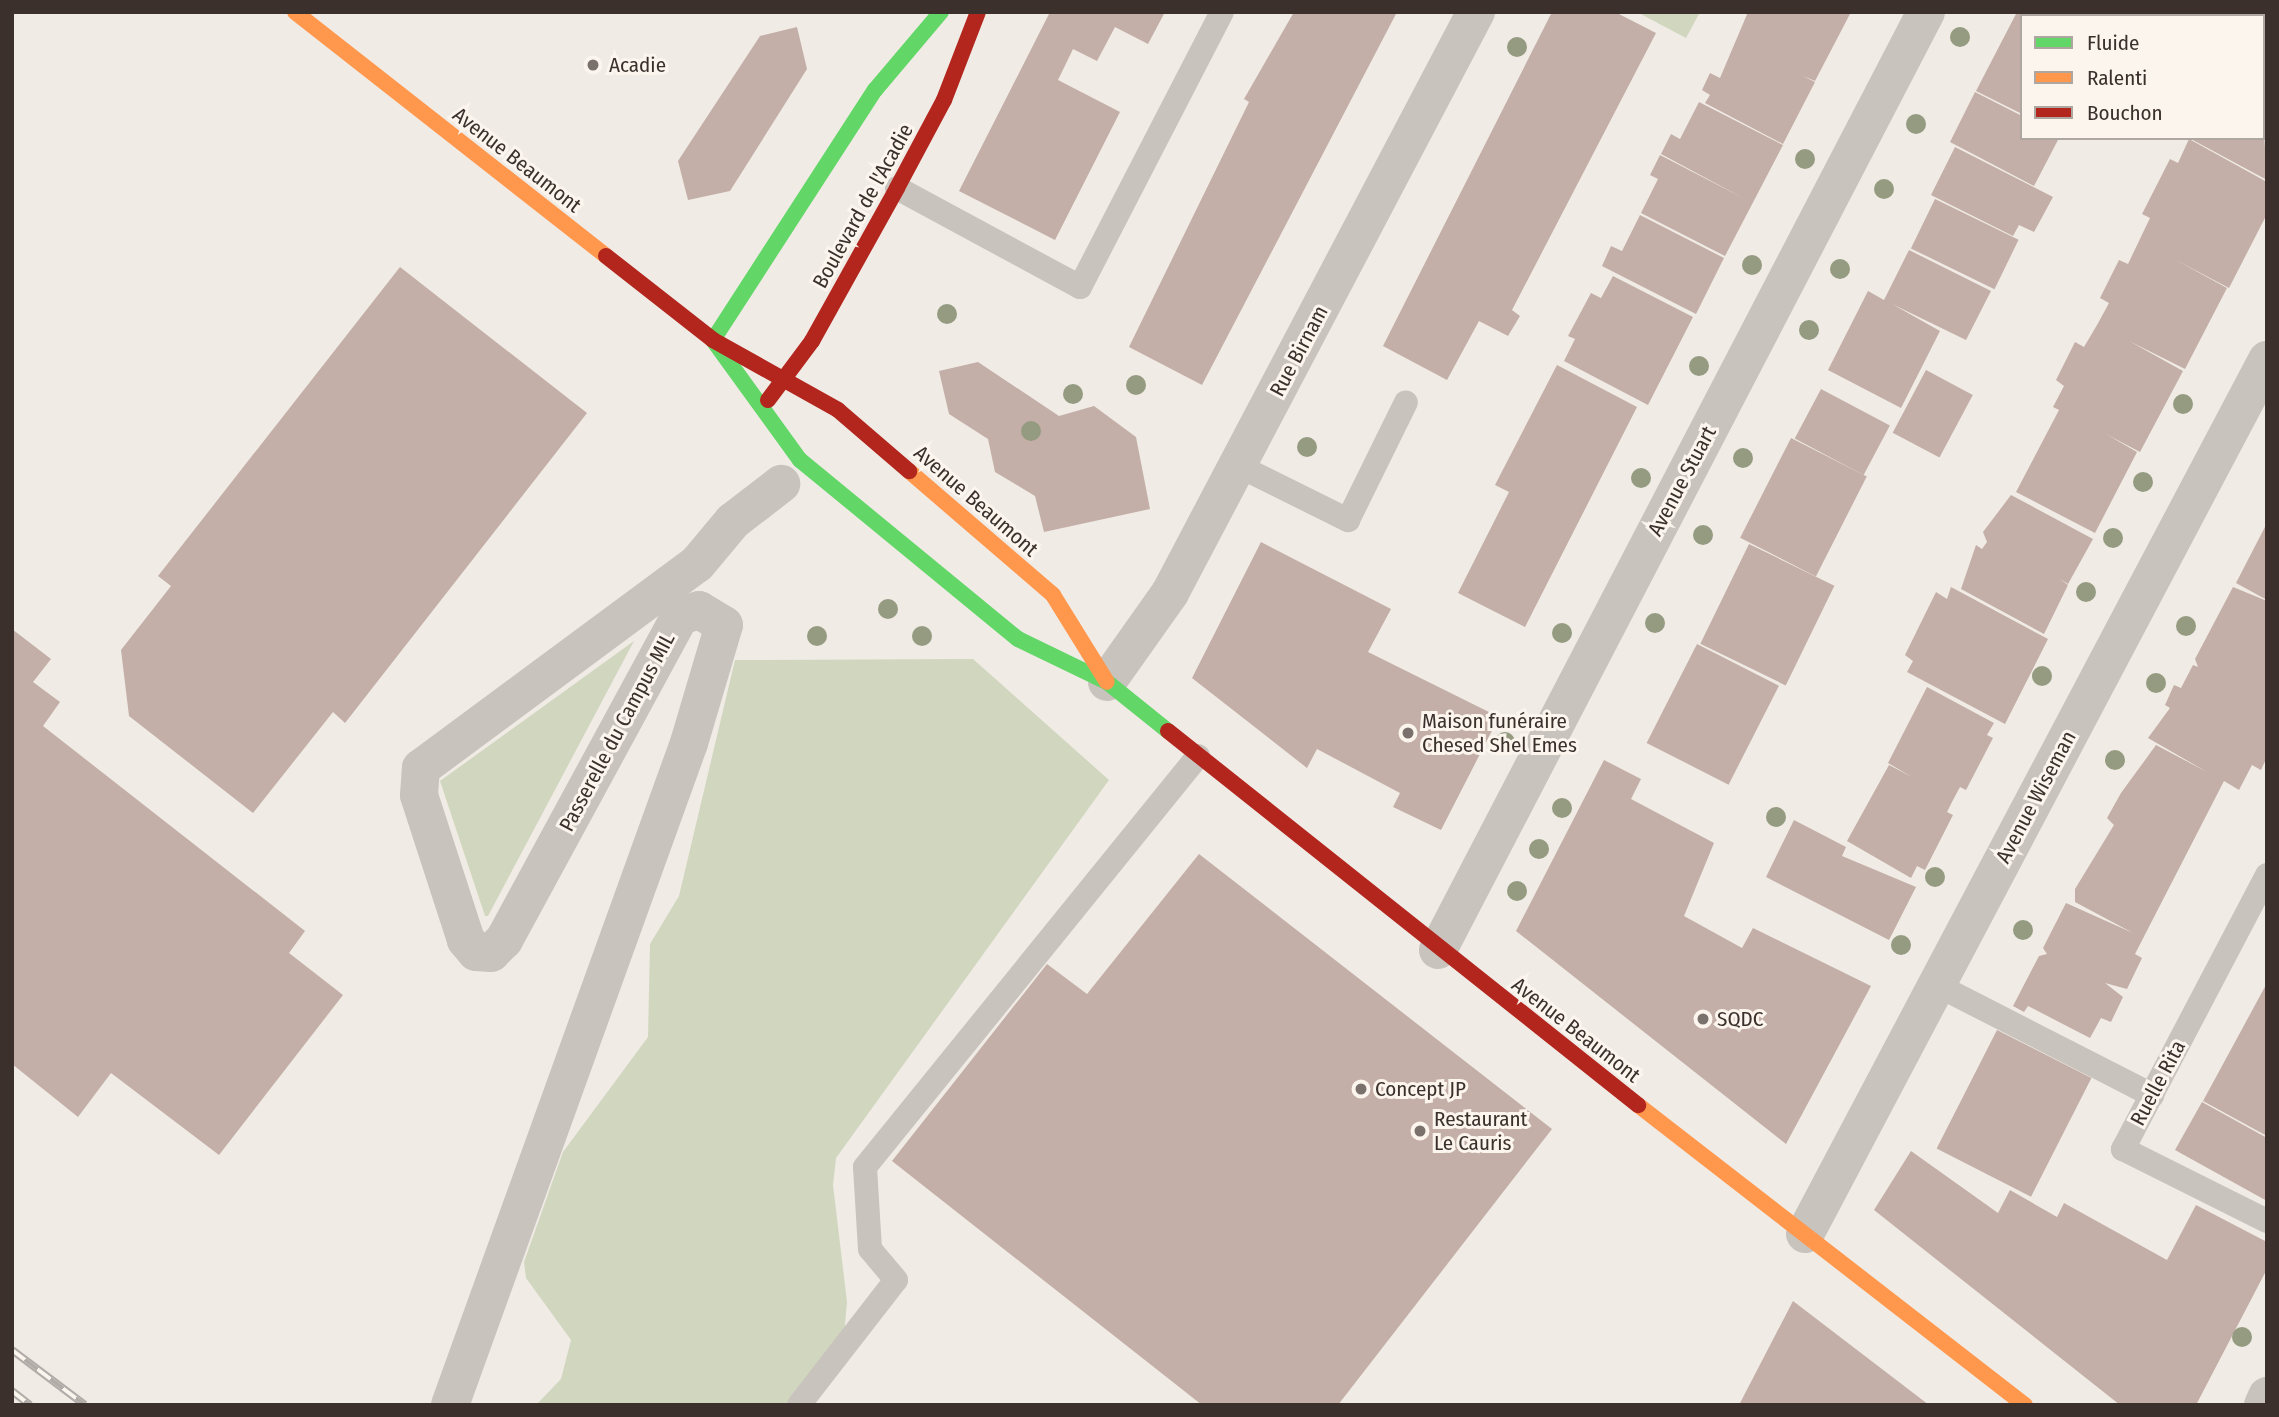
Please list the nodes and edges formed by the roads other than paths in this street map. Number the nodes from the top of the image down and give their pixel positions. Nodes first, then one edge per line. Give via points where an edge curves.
1 (295, 12) edge
2 (941, 12) edge
3 (978, 12) edge
4 (1222, 12) edge
5 (1476, 12) edge
6 (1926, 12) edge
7 (897, 188) junction
8 (713, 340) junction
9 (2267, 360) edge
10 (783, 380) junction
11 (1406, 402) dead end
12 (762, 407) junction
13 (1239, 466) junction
14 (781, 484) dead end
15 (1107, 682) junction
16 (1198, 756) junction
17 (2267, 875) edge
18 (1438, 950) junction
19 (1937, 985) junction
20 (2152, 1095) junction
21 (2267, 1221) edge
22 (1805, 1234) junction
23 (2267, 1396) edge
24 (450, 1405) edge
25 (799, 1405) edge
26 (2025, 1405) edge
27 (2263, 1405) edge

1 - 8 street, Avenue Beaumont
2 - 8 street via 874,90
3 - 7 street, Boulevard de l'Acadie via 944,100
4 - 7 lane via 1080,287
5 - 13 street, Rue Birnam
6 - 18 street, Avenue Stuart
7 - 10 street, Boulevard de l'Acadie via 812,341
8 - 10 street, Avenue Beaumont
8 - 12 street, Avenue Beaumont
9 - 19 street, Avenue Wiseman
10 - 12 street, Boulevard de l'Acadie
10 - 15 street, Avenue Beaumont via 838,410 1054,595
11 - 13 lane via 1348,520
12 - 15 street, Avenue Beaumont via 800,460 1018,639
13 - 15 street, Rue Birnam via 1156,618
14 - 24 street, Passerelle du Campus MIL via 733,521 697,564 425,761 417,786 470,947 483,954 497,950 680,616 699,610 721,619 725,640
15 - 16 street, Avenue Beaumont
16 - 18 street, Avenue Beaumont
16 - 25 lane via 865,1167 870,1249 896,1280
17 - 20 lane, Ruelle Rita
18 - 22 street, Avenue Beaumont
19 - 20 lane
19 - 22 street, Avenue Wiseman
20 - 21 lane, Ruelle Rita via 2123,1149
22 - 26 street, Avenue Beaumont
23 - 27 street

